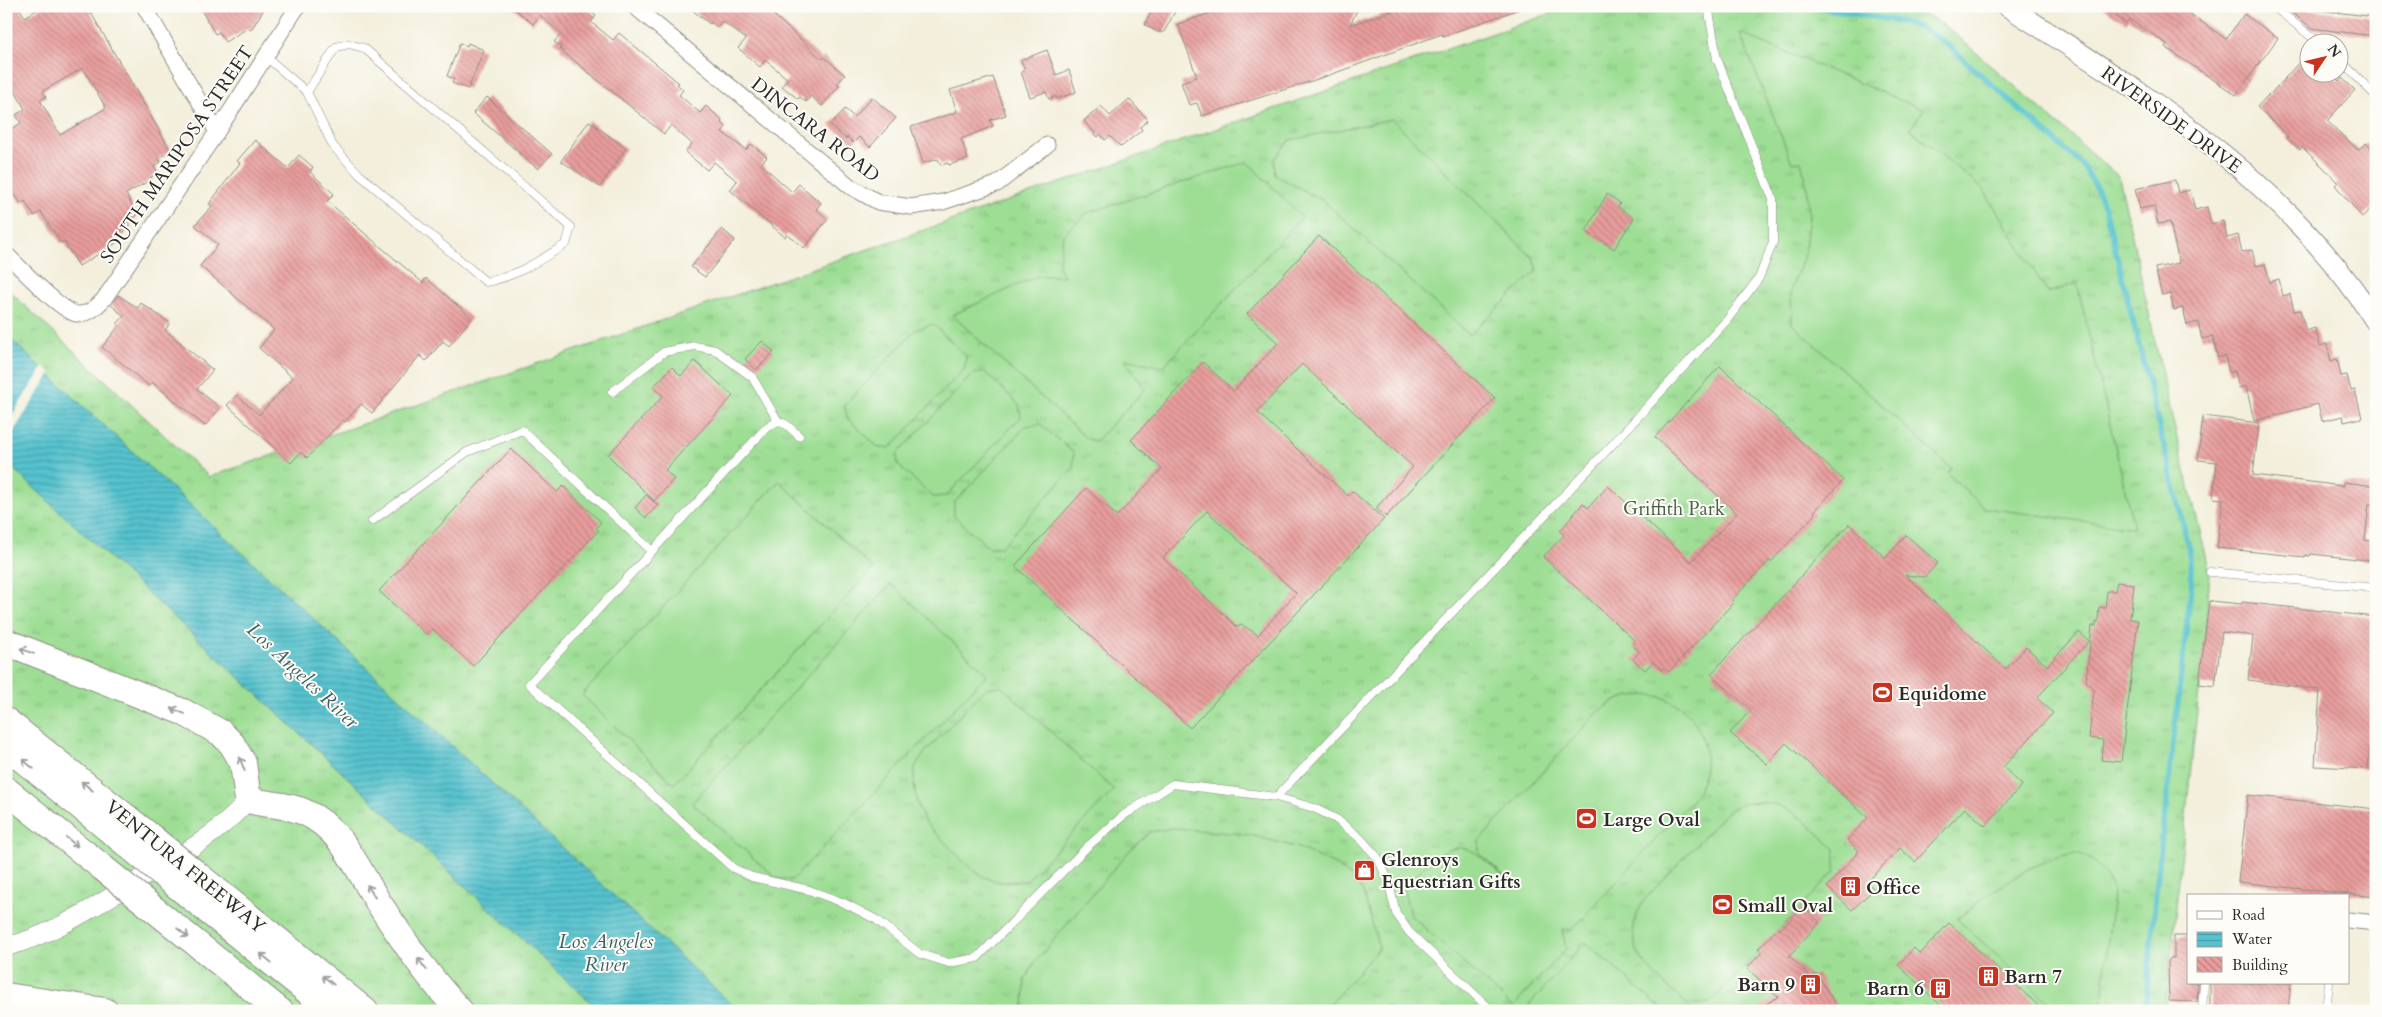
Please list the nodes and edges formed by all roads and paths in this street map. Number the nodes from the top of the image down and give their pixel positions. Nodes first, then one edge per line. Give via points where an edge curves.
1 (144, 6) edge
2 (298, 6) edge
3 (634, 6) edge
4 (1708, 6) edge
5 (2007, 6) edge
6 (2273, 6) edge
7 (2306, 32) edge
8 (265, 56) junction
9 (2350, 70) edge
10 (307, 92) junction
11 (2376, 96) edge
12 (218, 132) junction
13 (1047, 145) dead end
14 (6, 254) edge
15 (2376, 322) edge
16 (612, 392) dead end
17 (778, 421) junction
18 (799, 436) dead end
19 (372, 521) dead end
20 (652, 551) junction
21 (2210, 572) dead end
22 (2376, 588) edge
23 (6, 642) edge
24 (6, 721) edge
25 (6, 746) edge
26 (6, 790) edge
27 (1276, 797) junction
28 (248, 800) junction
29 (143, 844) junction
30 (185, 878) junction
31 (2350, 920) edge
32 (2376, 923) edge
33 (6, 947) edge
34 (2204, 984) edge
35 (2330, 984) edge
36 (6, 996) edge
37 (105, 1011) edge
38 (280, 1011) edge
39 (332, 1011) edge
40 (366, 1011) edge
41 (460, 1011) edge
42 (1492, 1011) edge
43 (2202, 1011) edge
44 (2326, 1011) edge

1 - 12 street
2 - 8 street, SOUTH MARIPOSA STREET
3 - 13 street, DINCARA ROAD via 851,187 878,202 911,208 943,202 997,184
4 - 27 lane via 1716,59 1773,198 1773,242 1758,278 1727,320 1618,438
5 - 15 main road, RIVERSIDE DRIVE via 2182,120 2254,178 2314,241
6 - 7 lane
8 - 10 lane
8 - 12 street, SOUTH MARIPOSA STREET
9 - 11 lane
10 - 10 lane via 333,146 360,175 486,282 500,280 524,269 566,244 571,227 364,48 349,44 336,47
12 - 14 street, SOUTH MARIPOSA STREET via 104,299 93,310 80,314 60,305
16 - 17 lane via 664,352 695,346 716,350 752,376
17 - 18 lane
17 - 20 lane via 766,428
19 - 20 lane via 467,452 522,430
20 - 27 lane via 529,684 732,868 752,877 810,890 844,903 877,920 920,954 949,963 977,958 1094,841 1124,815 1173,784
21 - 22 lane
28 -> 23 highway via 244,763 222,733 183,712
29 -> 24 highway, VENTURA FREEWAY
29 -> 25 highway
26 -> 38 highway, bridge
27 - 42 lane via 1314,808 1336,819 1360,838 1378,858 1388,880 1396,913 1409,932
28 - 33 street via 216,830 147,875 59,928
41 -> 28 highway via 398,932 342,842 326,826 304,812
29 - 30 highway, VENTURA FREEWAY, bridge
39 -> 30 highway
40 -> 30 highway, VENTURA FREEWAY
31 - 32 street
34 - 43 lane
35 - 44 lane
36 - 37 highway

